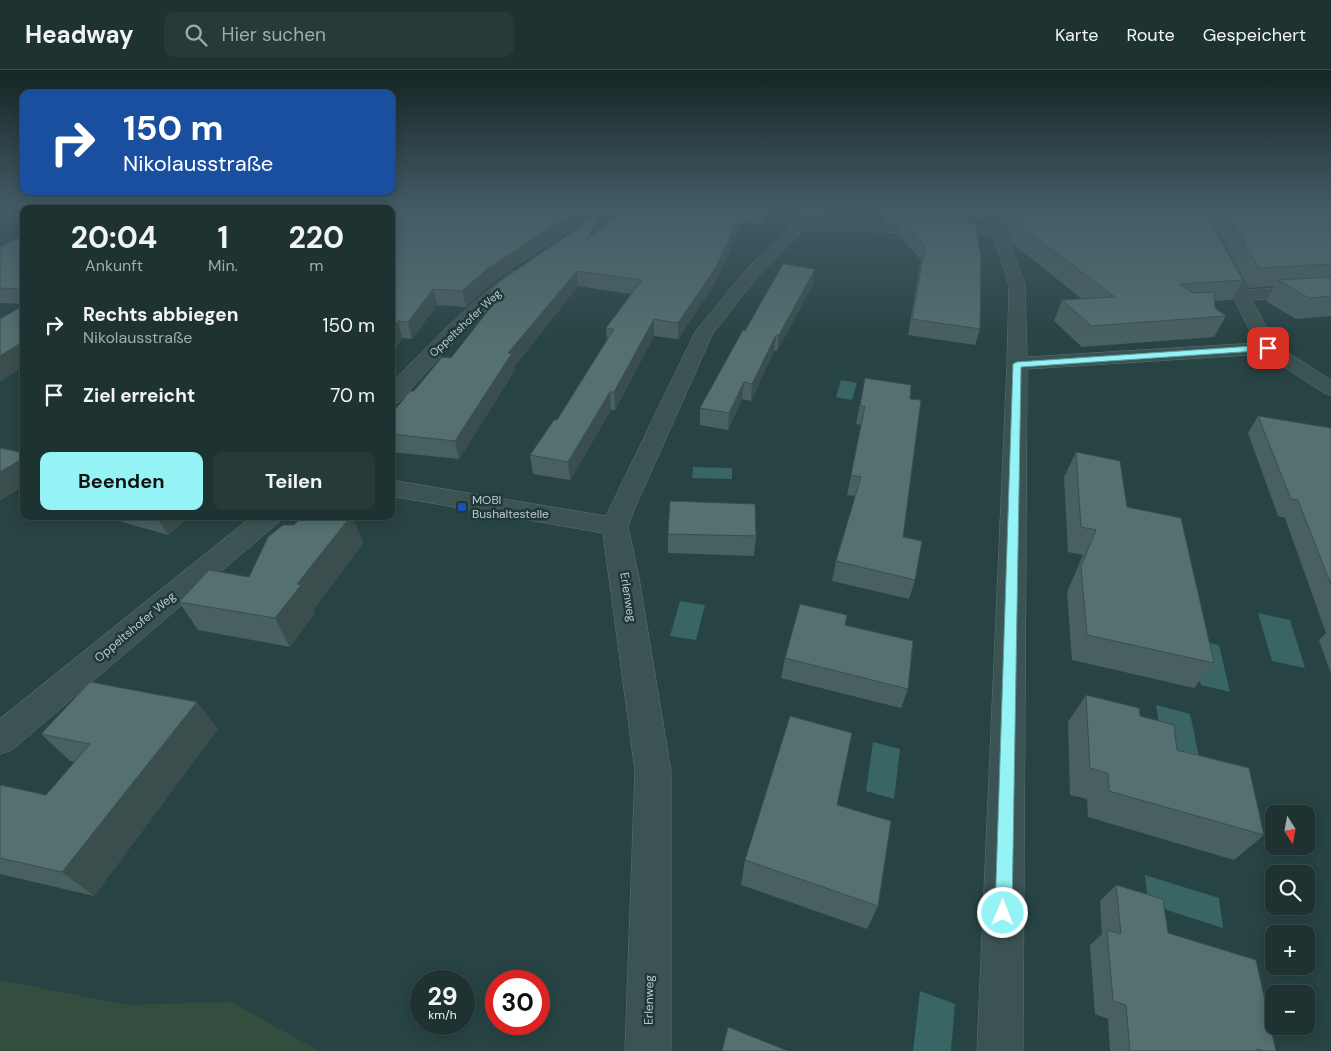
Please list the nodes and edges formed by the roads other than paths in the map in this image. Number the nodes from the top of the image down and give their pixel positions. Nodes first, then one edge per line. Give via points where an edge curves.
1 (774, 252) edge
2 (1006, 252) edge
3 (1219, 252) edge
4 (532, 266) edge
5 (1331, 289) edge
6 (1242, 296) junction
7 (1268, 348) junction
8 (1017, 364) junction
9 (1331, 389) edge
10 (395, 393) edge
11 (395, 489) edge
12 (265, 520) edge
13 (615, 526) junction
14 (0, 739) edge
15 (648, 1051) edge
16 (1000, 1051) edge

1 - 13 street via 704,332
2 - 8 street via 1017,285
3 - 6 street
4 - 10 street, Oppeltshofer Weg via 497,290 444,339
5 - 6 street
6 - 7 street
7 - 8 street
7 - 9 street
8 - 16 street
11 - 13 street
12 - 14 street, Oppeltshofer Weg
13 - 15 street, Erlenweg via 653,771

